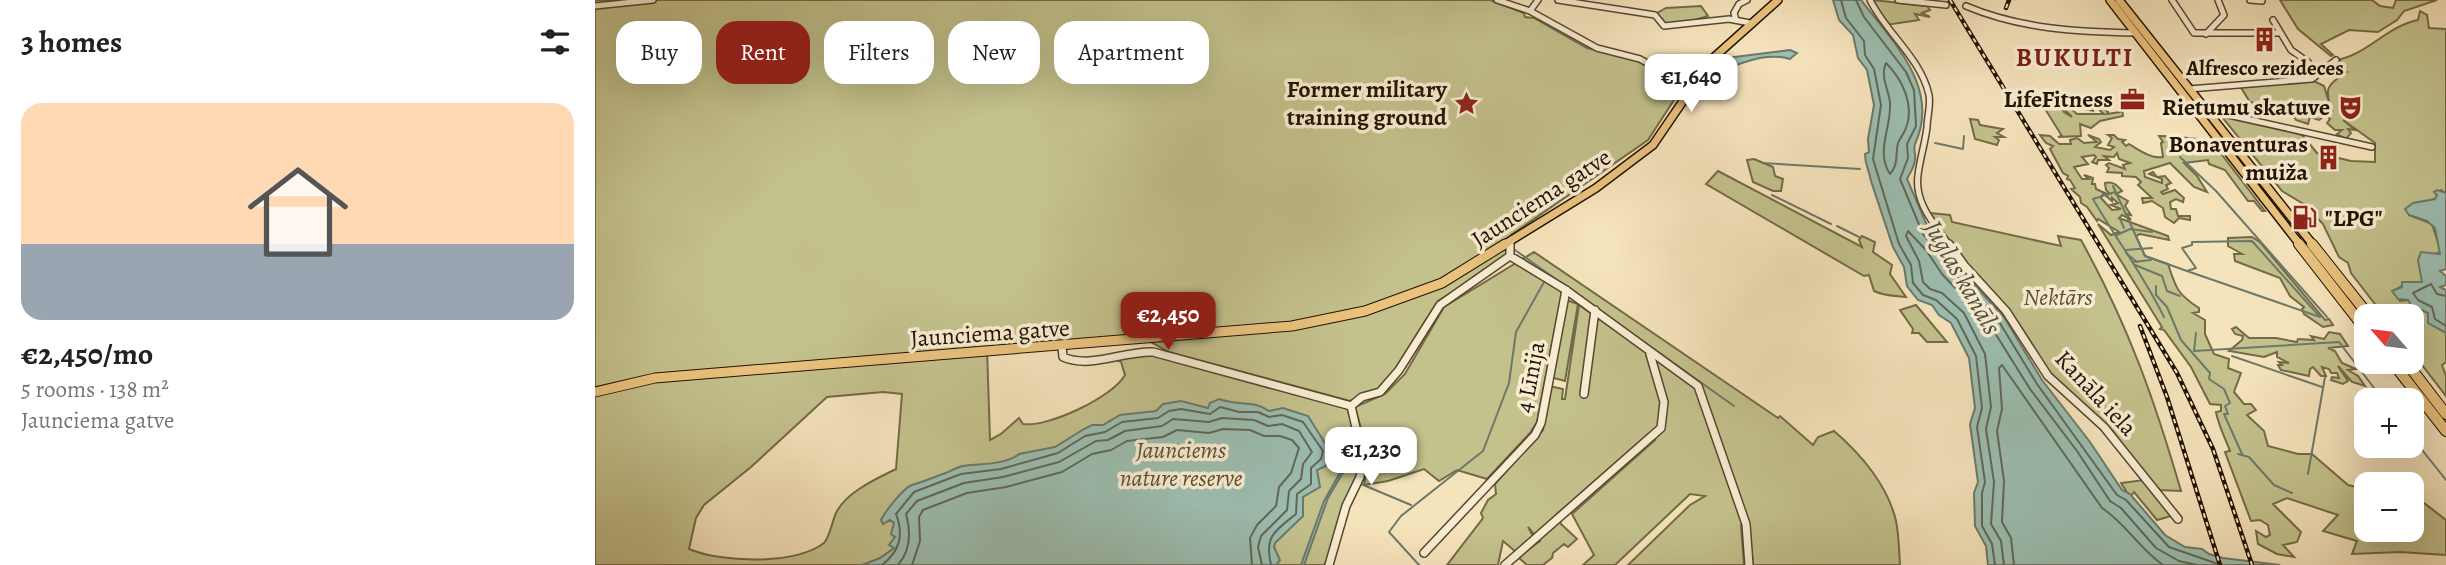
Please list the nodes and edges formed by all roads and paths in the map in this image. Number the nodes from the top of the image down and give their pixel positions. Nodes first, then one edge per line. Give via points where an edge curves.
1 (653, 0) edge
2 (1497, 0) edge
3 (1538, 0) edge
4 (1558, 0) edge
5 (1747, 0) edge
6 (1778, 0) edge
7 (1870, 0) edge
8 (1898, 0) edge
9 (2110, 0) edge
10 (2119, 0) edge
11 (2172, 0) edge
12 (2250, 0) edge
13 (2220, 1) edge
14 (2262, 1) edge
15 (1946, 5) dead end
16 (595, 6) edge
17 (1966, 6) dead end
18 (1530, 11) junction
19 (1736, 20) junction
20 (2273, 20) dead end
21 (1750, 23) junction
22 (2136, 33) junction
23 (2278, 33) junction
24 (2206, 34) junction
25 (2336, 60) dead end
26 (2308, 62) dead end
27 (1691, 88) junction
28 (2189, 89) junction
29 (2206, 110) junction
30 (2372, 147) dead end
31 (1510, 242) junction
32 (1510, 256) junction
33 (1566, 290) junction
34 (2360, 304) edge
35 (1595, 310) junction
36 (2354, 315) edge
37 (1062, 347) junction
38 (1647, 349) junction
39 (2401, 374) edge
40 (2415, 374) edge
41 (595, 393) edge
42 (1584, 394) dead end
43 (1351, 406) junction
44 (2446, 414) edge
45 (2446, 431) edge
46 (2178, 519) dead end
47 (1424, 553) dead end
48 (1329, 565) edge
49 (1505, 565) edge
50 (1749, 565) edge

1 - 16 street
2 - 18 street
3 - 18 street
4 - 19 street via 1655,15 1664,26
5 - 19 street via 1736,8
6 - 21 main road, Jaunciema gatve
7 - 46 street, Kanāla iela via 1912,58 1929,96 1918,175 1918,192 1926,212 1964,265 2006,311 2048,376 2111,434
8 - 15 street
9 - 22 highway
10 - 28 highway
11 - 24 street via 2192,32
12 - 14 street
13 - 24 street via 2224,15
17 - 22 street via 2038,25
18 - 27 street via 1597,48 1640,59
19 - 21 street
20 - 23 street
21 - 27 main road, Jaunciema gatve via 1711,60
22 - 36 highway
23 - 24 street
23 - 26 street via 2293,54
25 - 28 street via 2312,79
27 - 31 main road, Jaunciema gatve via 1664,130 1637,158
28 - 29 highway
29 - 30 street
29 - 34 highway
31 - 32 street
31 - 37 main road, Jaunciema gatve via 1442,283 1329,320
32 - 33 street
32 - 43 street via 1440,305 1380,392
33 - 35 street
33 - 47 street, 4 Līnija via 1535,435
35 - 38 street
35 - 42 street
37 - 41 main road, Jaunciema gatve via 655,378
37 - 43 street via 1063,357 1086,363 1127,352 1153,352
38 - 49 street via 1656,364 1665,423
38 - 50 street via 1698,386 1703,395 1746,524
39 - 45 highway
40 - 44 highway
43 - 48 street via 1363,458

